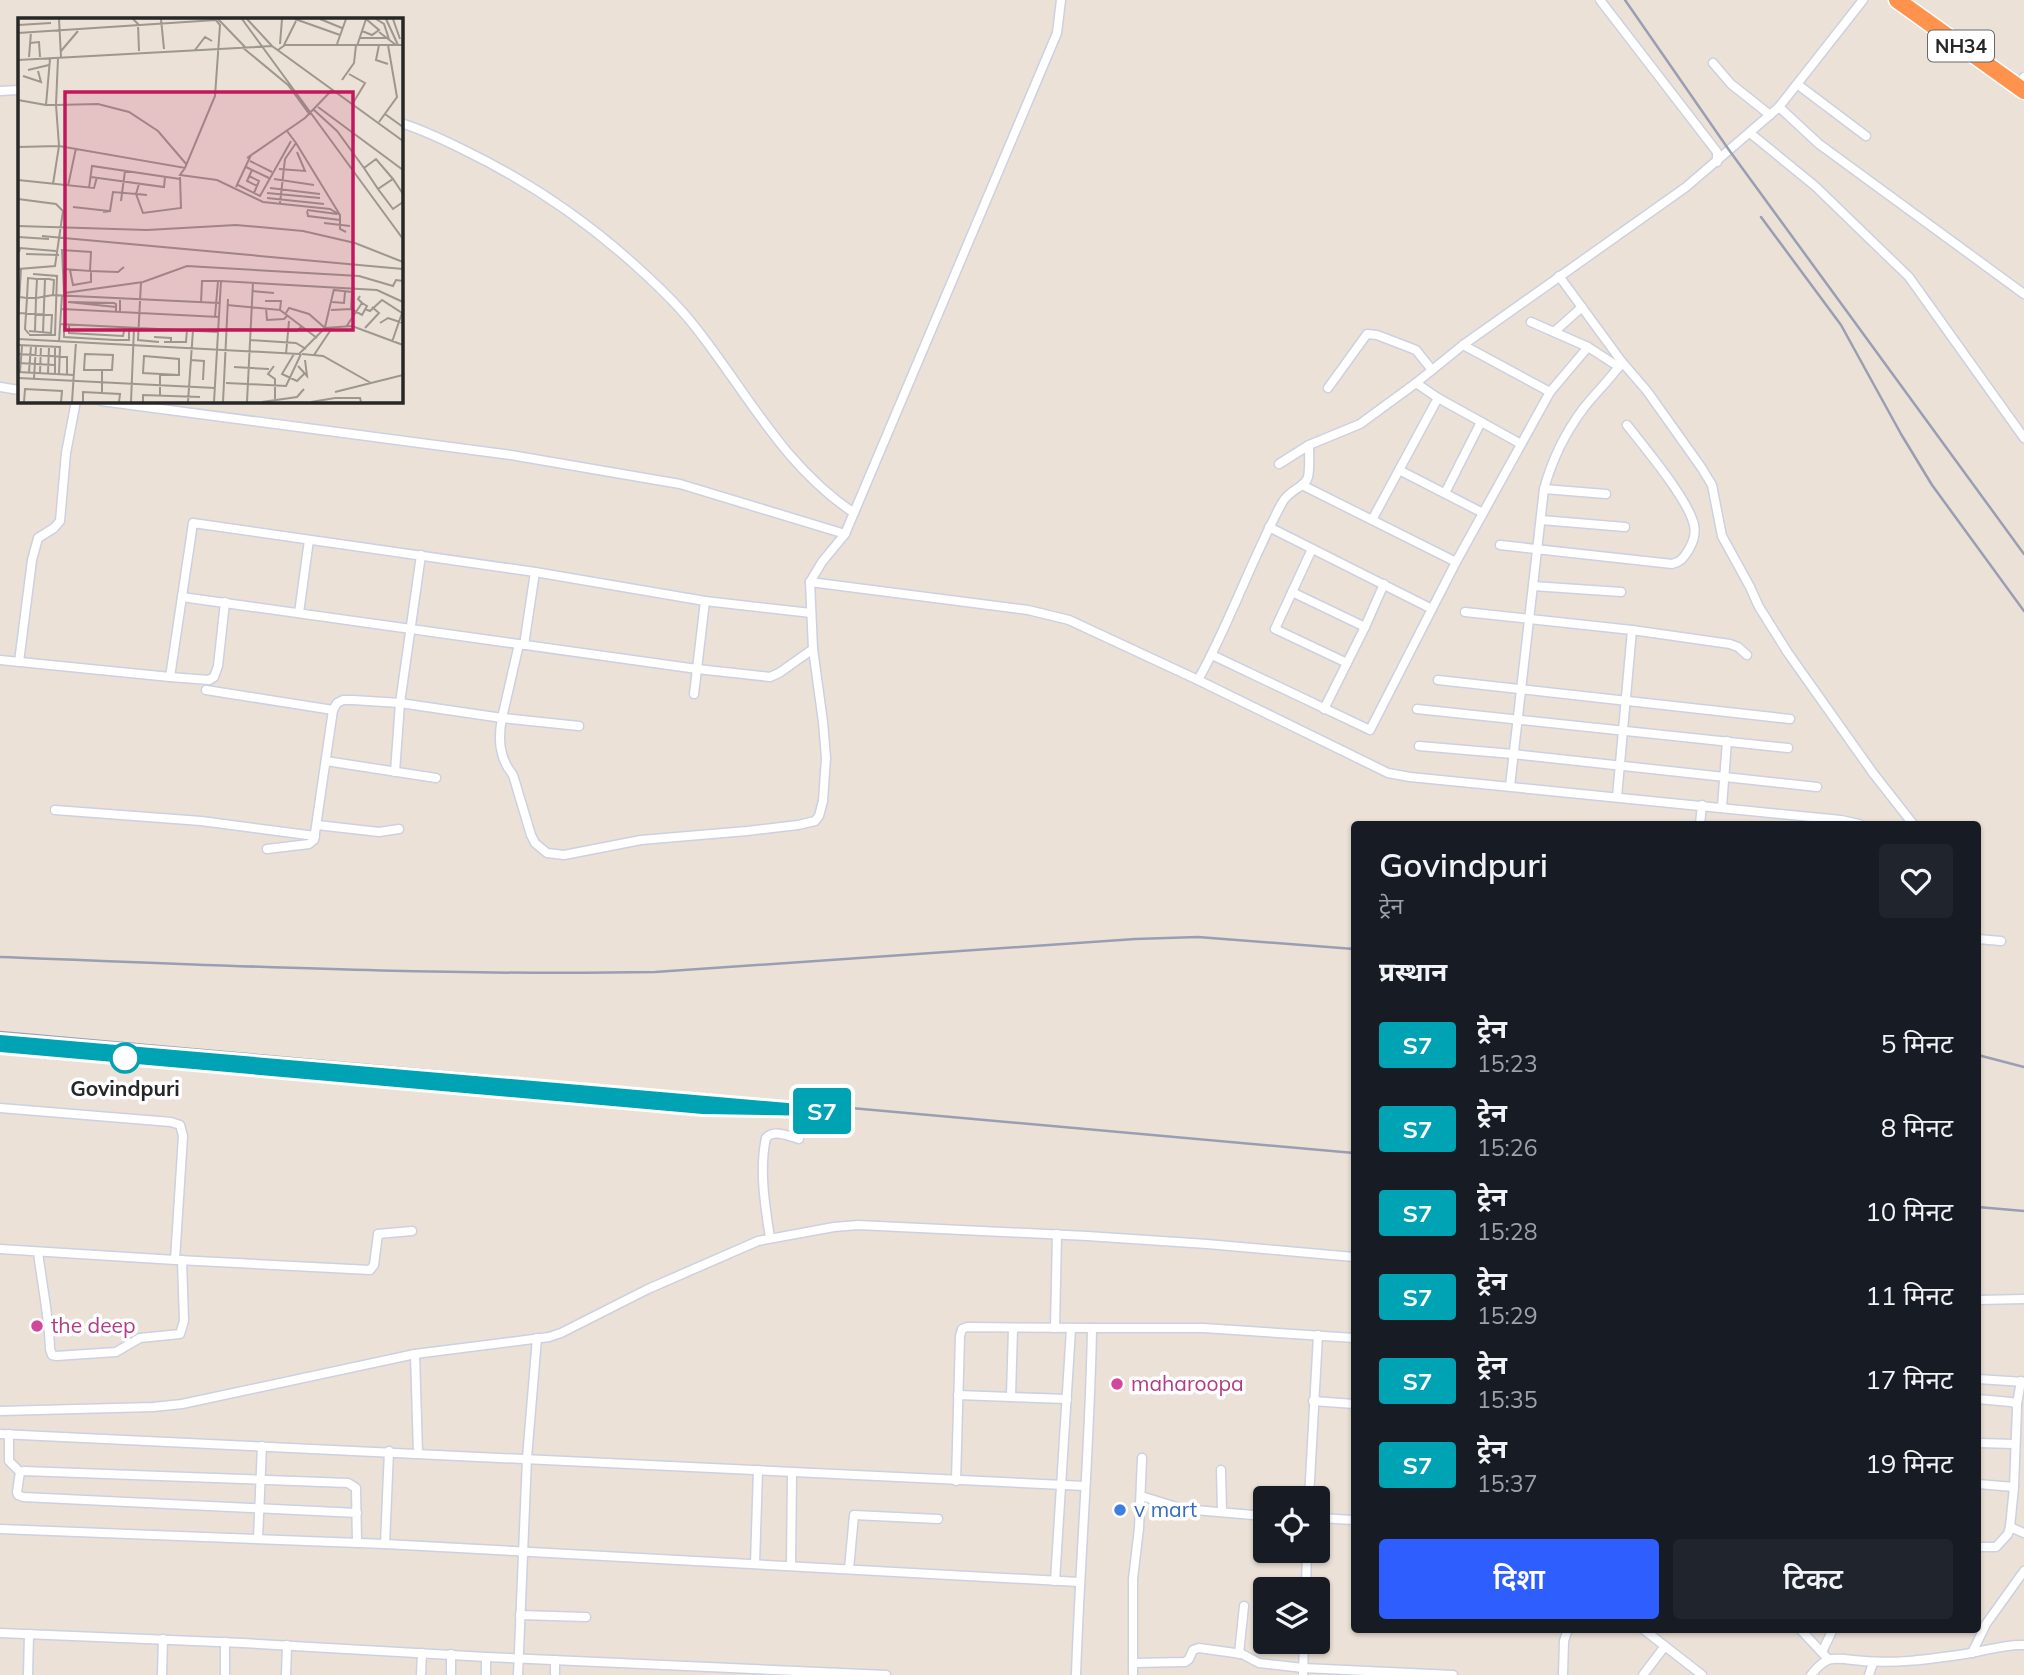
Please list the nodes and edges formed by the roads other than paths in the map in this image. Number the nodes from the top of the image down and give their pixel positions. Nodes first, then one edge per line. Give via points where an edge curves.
1 (1061, 0) edge
2 (1600, 0) edge
3 (1863, 0) edge
4 (1897, 0) edge
5 (1915, 0) edge
6 (1713, 63) dead end
7 (2024, 78) edge
8 (1797, 84) junction
9 (18, 90) edge
10 (0, 91) edge
11 (2024, 91) edge
12 (1779, 107) junction
13 (1770, 115) junction
14 (402, 123) edge
15 (1750, 132) junction
16 (1866, 136) dead end
17 (1717, 162) junction
18 (1559, 276) junction
19 (2024, 294) edge
20 (1582, 307) junction
21 (1531, 322) dead end
22 (1554, 332) junction
23 (1463, 345) junction
24 (1588, 348) junction
25 (1620, 365) junction
26 (1432, 370) junction
27 (1416, 383) junction
28 (0, 387) edge
29 (1328, 388) dead end
30 (18, 390) edge
31 (1550, 392) junction
32 (1438, 398) junction
33 (76, 402) edge
34 (109, 402) edge
35 (1481, 422) junction
36 (1628, 425) dead end
37 (2024, 438) edge
38 (1521, 444) junction
39 (1309, 445) junction
40 (1279, 464) dead end
41 (1399, 470) junction
42 (1302, 485) junction
43 (1545, 489) junction
44 (1445, 493) junction
45 (1606, 494) dead end
46 (854, 513) junction
47 (1483, 513) junction
48 (1372, 520) junction
49 (1541, 520) junction
50 (1269, 527) junction
51 (1625, 527) dead end
52 (845, 534) junction
53 (309, 540) junction
54 (1500, 545) dead end
55 (1312, 549) junction
56 (1537, 550) junction
57 (421, 555) junction
58 (1456, 562) junction
59 (534, 572) junction
60 (810, 582) junction
61 (1384, 584) junction
62 (1533, 586) junction
63 (1292, 592) junction
64 (1621, 593) dead end
65 (182, 597) junction
66 (705, 601) junction
67 (225, 602) junction
68 (1432, 609) junction
69 (1465, 612) dead end
70 (299, 613) junction
71 (811, 613) junction
72 (1529, 619) junction
73 (410, 628) junction
74 (1365, 628) junction
75 (1632, 630) junction
76 (522, 644) junction
77 (813, 649) junction
78 (1212, 655) junction
79 (1747, 655) dead end
80 (0, 660) edge
81 (19, 662) junction
82 (1347, 663) junction
83 (697, 669) junction
84 (170, 677) junction
85 (1198, 680) junction
86 (1438, 680) dead end
87 (1521, 688) junction
88 (206, 690) dead end
89 (694, 694) dead end
90 (1625, 701) junction
91 (400, 703) junction
92 (1324, 709) junction
93 (1417, 709) dead end
94 (333, 710) junction
95 (502, 718) junction
96 (1517, 719) junction
97 (1790, 719) dead end
98 (579, 726) dead end
99 (1622, 730) junction
100 (1727, 741) junction
101 (1419, 746) dead end
102 (1788, 748) dead end
103 (1513, 754) junction
104 (326, 761) junction
105 (1620, 766) junction
106 (395, 772) junction
107 (1724, 777) junction
108 (436, 778) dead end
109 (1510, 786) junction
110 (1817, 787) dead end
111 (1617, 797) junction
112 (1702, 805) junction
113 (1722, 807) junction
114 (55, 810) dead end
115 (1700, 821) edge
116 (1846, 821) edge
117 (1911, 821) edge
118 (317, 825) junction
119 (399, 829) dead end
120 (315, 836) junction
121 (267, 849) dead end
122 (1981, 939) edge
123 (2001, 941) dead end
124 (0, 1108) edge
125 (799, 1139) dead end
126 (412, 1231) dead end
127 (1056, 1234) junction
128 (770, 1238) junction
129 (0, 1249) edge
130 (38, 1252) junction
131 (1351, 1257) edge
132 (179, 1260) junction
133 (2024, 1299) edge
134 (1981, 1300) edge
135 (1013, 1328) junction
136 (1055, 1328) junction
137 (1071, 1328) junction
138 (1093, 1328) junction
139 (1318, 1335) junction
140 (537, 1338) junction
141 (1351, 1338) edge
142 (415, 1354) junction
143 (1981, 1379) edge
144 (2022, 1382) edge
145 (958, 1395) junction
146 (1011, 1396) junction
147 (1067, 1399) junction
148 (1981, 1399) edge
149 (1313, 1401) junction
150 (1351, 1404) edge
151 (2017, 1404) junction
152 (0, 1411) edge
153 (4, 1434) edge
154 (1981, 1443) edge
155 (2015, 1444) junction
156 (262, 1446) junction
157 (389, 1451) junction
158 (418, 1452) junction
159 (527, 1458) junction
160 (1142, 1458) dead end
161 (758, 1470) junction
162 (1221, 1470) dead end
163 (20, 1472) junction
164 (792, 1472) junction
165 (261, 1479) junction
166 (956, 1481) junction
167 (1981, 1484) edge
168 (1062, 1485) junction
169 (1085, 1486) junction
170 (1310, 1486) edge
171 (2014, 1487) junction
172 (1141, 1496) junction
173 (259, 1509) junction
174 (1222, 1512) junction
175 (357, 1513) junction
176 (1253, 1515) edge
177 (938, 1519) dead end
178 (1330, 1519) edge
179 (1351, 1520) edge
180 (2010, 1527) junction
181 (0, 1529) edge
182 (2024, 1533) edge
183 (258, 1539) junction
184 (357, 1542) junction
185 (385, 1544) junction
186 (1981, 1546) edge
187 (523, 1552) junction
188 (755, 1564) junction
189 (791, 1566) junction
190 (849, 1569) junction
191 (2024, 1571) edge
192 (1055, 1581) junction
193 (1079, 1582) junction
194 (1244, 1606) dead end
195 (520, 1615) junction
196 (586, 1617) dead end
197 (0, 1633) edge
198 (1567, 1633) edge
199 (1648, 1633) edge
200 (1804, 1633) edge
201 (1831, 1633) edge
202 (29, 1634) junction
203 (163, 1639) junction
204 (225, 1642) junction
205 (287, 1645) junction
206 (2024, 1645) edge
207 (1665, 1646) junction
208 (1822, 1652) junction
209 (422, 1653) junction
210 (1972, 1653) junction
211 (451, 1654) junction
212 (1239, 1654) junction
213 (1304, 1654) edge
214 (486, 1657) junction
215 (519, 1658) junction
216 (1828, 1659) junction
217 (555, 1660) junction
218 (1873, 1662) junction
219 (1133, 1663) junction
220 (664, 1665) junction
221 (704, 1671) edge
222 (1303, 1672) edge
223 (830, 1674) edge
224 (858, 1674) edge
225 (28, 1675) edge
226 (162, 1675) edge
227 (225, 1675) edge
228 (286, 1675) edge
229 (421, 1675) edge
230 (451, 1675) edge
231 (486, 1675) edge
232 (517, 1675) edge
233 (555, 1675) edge
234 (664, 1675) edge
235 (886, 1675) edge
236 (1076, 1675) edge
237 (1133, 1675) edge
238 (1453, 1675) edge
239 (1563, 1675) edge
240 (1643, 1675) edge
241 (1702, 1675) edge
242 (1811, 1675) edge
243 (1869, 1675) edge

1 - 46 street via 1056,33
2 - 17 street via 1717,152
3 - 8 street
4 - 11 highway, NH34
5 - 7 highway, NH34
6 - 13 street
8 - 12 street
8 - 16 street
9 - 10 street
12 - 13 street
12 - 19 street via 1819,144
13 - 15 street
14 - 46 street via 516,176 612,245 692,323 778,444 812,480
15 - 17 street
15 - 37 street via 1815,186 1909,277
17 - 18 street
18 - 20 street
18 - 23 street
20 - 22 street
20 - 25 street
21 - 22 street
22 - 24 street
23 - 26 street
23 - 31 street
24 - 25 street
24 - 31 street
25 - 43 street via 1576,420 1555,455
25 - 117 street via 1647,391 1701,467 1712,485 1722,536 1759,607
26 - 27 street
26 - 29 street via 1416,350 1367,334
27 - 32 street
27 - 39 street via 1360,424
28 - 30 street
31 - 38 street
32 - 35 street
32 - 41 street
33 - 81 street via 62,514 58,525 36,544
34 - 52 street via 512,455 680,484
35 - 38 street
35 - 44 street
36 - 56 street via 1690,515 1695,533 1682,559 1671,564
38 - 47 street
39 - 40 street
39 - 42 street via 1308,475
41 - 44 street
41 - 48 street
42 - 48 street
42 - 50 street via 1287,493
43 - 45 street
43 - 49 street
44 - 47 street
46 - 52 street
47 - 58 street
48 - 58 street
49 - 51 street
49 - 56 street
50 - 55 street
50 - 78 street
52 - 60 street
53 - 57 street
53 - 65 street via 193,523
53 - 70 street
54 - 56 street
55 - 61 street
55 - 63 street
56 - 62 street
57 - 59 street
57 - 73 street
58 - 68 street
59 - 66 street
59 - 76 street
60 - 71 street
60 - 85 street via 1053,615
61 - 68 street
61 - 74 street
62 - 64 street
62 - 72 street
63 - 74 street
63 - 82 street via 1275,629
65 - 67 street
65 - 84 street
66 - 71 street
66 - 83 street
67 - 70 street
67 - 84 street via 214,677
68 - 92 street via 1370,730
69 - 72 street
70 - 73 street
71 - 77 street
72 - 75 street
72 - 87 street
73 - 76 street
73 - 91 street
74 - 82 street
75 - 79 street via 1730,644
75 - 90 street
76 - 83 street
76 - 95 street
77 - 83 street via 770,677
77 - 95 street via 826,775 819,816 808,824 641,840 564,855 547,853 531,835 501,752
78 - 85 street
78 - 92 street
80 - 81 street
81 - 84 street
82 - 92 street
83 - 89 street
85 - 109 street via 1388,773
86 - 87 street
87 - 90 street
87 - 96 street
88 - 94 street
90 - 97 street
90 - 99 street
91 - 94 street via 342,700
91 - 95 street
91 - 106 street
93 - 96 street
94 - 104 street
95 - 98 street
96 - 99 street
96 - 103 street
99 - 100 street
99 - 105 street
100 - 102 street
100 - 107 street
101 - 103 street
103 - 105 street
103 - 109 street
104 - 106 street
104 - 118 street
105 - 107 street
105 - 111 street
106 - 108 street
107 - 110 street
107 - 113 street
109 - 111 street
111 - 112 street
112 - 113 street
112 - 115 street
113 - 116 street
114 - 120 street via 188,819
118 - 119 street via 379,832
118 - 120 street
120 - 121 street via 309,845
122 - 123 street
124 - 132 street via 180,1125
125 - 128 street via 776,1133 766,1138
126 - 132 street via 378,1234 370,1270
127 - 128 street via 859,1225
127 - 131 street
127 - 136 street
128 - 140 street via 683,1273 561,1333
129 - 130 street
130 - 132 street
130 - 132 street via 49,1312 50,1349 56,1356 117,1352 139,1338 180,1334 184,1321
133 - 134 street
135 - 136 street
135 - 145 street via 962,1329
135 - 146 street
136 - 137 street
137 - 138 street
137 - 147 street
138 - 139 street
138 - 169 street
139 - 141 street
139 - 149 street
140 - 142 street
140 - 159 street
142 - 152 street via 182,1404
142 - 158 street
143 - 144 street
144 - 151 street
145 - 146 street
145 - 166 street
146 - 147 street
147 - 168 street
148 - 151 street
149 - 150 street
149 - 170 street
151 - 155 street
153 - 156 street
153 - 163 street via 9,1461
154 - 155 street
155 - 171 street
156 - 157 street
156 - 165 street
157 - 158 street
157 - 185 street
158 - 159 street
159 - 161 street
159 - 187 street
160 - 172 street
161 - 164 street
161 - 188 street
162 - 174 street
163 - 165 street
163 - 173 street via 18,1492 23,1497
164 - 166 street
164 - 189 street
165 - 173 street
165 - 175 street via 351,1484 356,1488
166 - 168 street
167 - 171 street
168 - 169 street
168 - 192 street
169 - 193 street
171 - 180 street
172 - 174 street via 1183,1508
172 - 219 street via 1133,1579
173 - 175 street
173 - 183 street
174 - 176 street
175 - 184 street
177 - 190 street via 854,1515
178 - 179 street
180 - 182 street
180 - 186 street via 1996,1547
181 - 183 street
183 - 184 street
184 - 185 street
185 - 187 street
187 - 188 street
187 - 195 street
188 - 189 street
189 - 190 street
190 - 192 street
191 - 210 street via 1986,1624
192 - 193 street
193 - 236 street
194 - 212 street
195 - 196 street
195 - 215 street
197 - 202 street
198 - 239 street
199 - 207 street
200 - 208 street
201 - 208 street
202 - 203 street
202 - 225 street
203 - 204 street
203 - 226 street
204 - 205 street
204 - 227 street
205 - 209 street
205 - 228 street
206 - 210 street
207 - 240 street
207 - 241 street
208 - 216 street
209 - 211 street
209 - 229 street
210 - 218 street
211 - 214 street
211 - 230 street
212 - 219 street via 1197,1648 1185,1662
212 - 222 street
213 - 222 street
214 - 215 street
214 - 231 street
215 - 217 street
215 - 232 street
216 - 218 street
216 - 242 street
217 - 220 street
217 - 233 street
218 - 243 street
219 - 237 street
220 - 221 street
220 - 234 street
221 - 223 street
222 - 238 street
223 - 224 street
224 - 235 street

